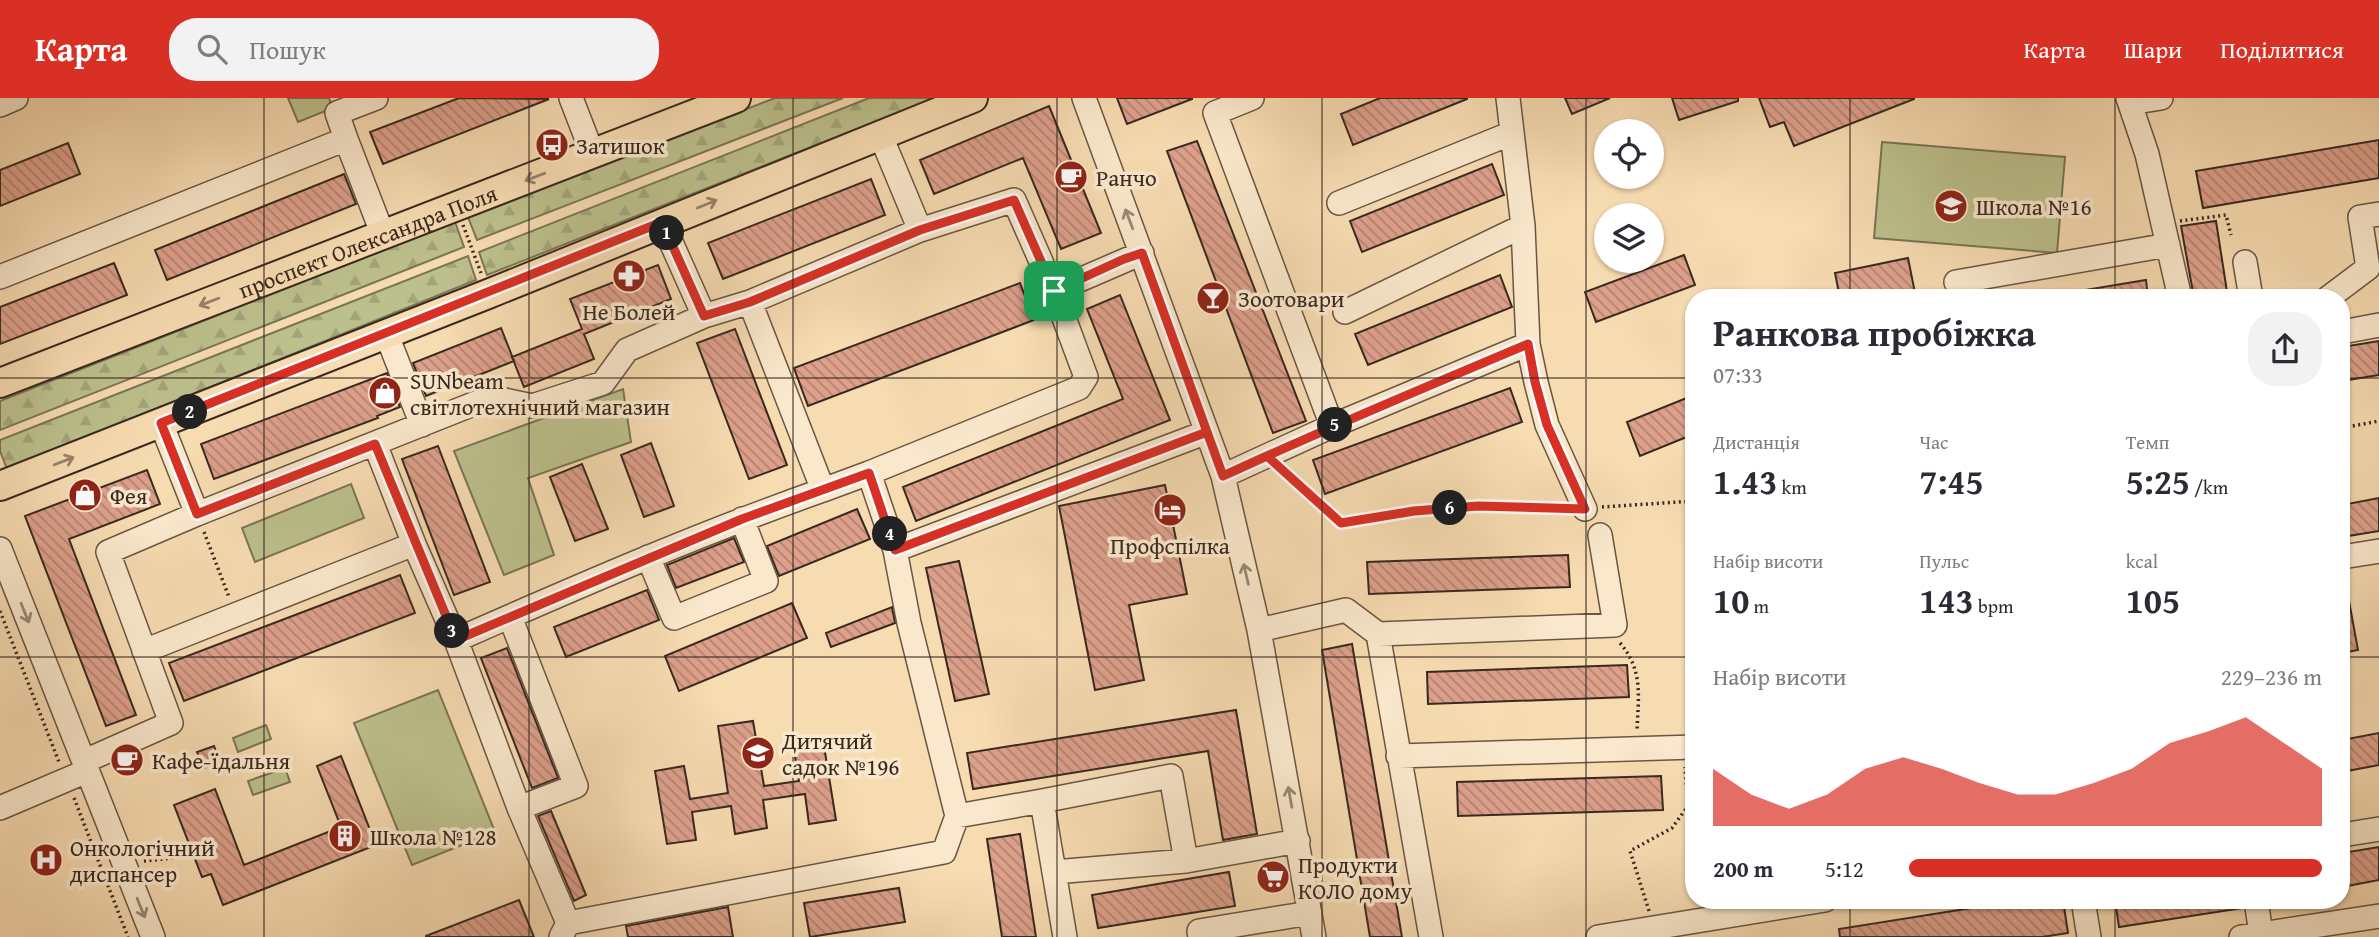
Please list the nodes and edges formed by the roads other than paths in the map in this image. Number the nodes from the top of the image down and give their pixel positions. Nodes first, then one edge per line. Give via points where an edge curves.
1 (16, 98) edge
2 (376, 98) edge
3 (571, 98) edge
4 (736, 98) edge
5 (973, 98) edge
6 (1084, 98) edge
7 (1252, 98) edge
8 (1508, 98) edge
9 (2161, 98) edge
10 (2129, 100) edge
11 (0, 105) edge
12 (1512, 133) junction
13 (880, 134) junction
14 (346, 139) junction
15 (593, 155) junction
16 (1339, 203) dead end
17 (2379, 214) edge
18 (662, 222) junction
19 (1522, 226) junction
20 (920, 230) junction
21 (2166, 234) junction
22 (383, 235) junction
23 (1142, 253) junction
24 (2245, 262) dead end
25 (0, 277) edge
26 (1956, 282) dead end
27 (2178, 289) edge
28 (2250, 289) edge
29 (2340, 289) edge
30 (1054, 291) junction
31 (750, 302) junction
32 (1345, 312) dead end
33 (704, 316) junction
34 (2379, 326) edge
35 (2350, 331) edge
36 (386, 333) junction
37 (1528, 344) junction
38 (0, 383) edge
39 (161, 423) junction
40 (422, 425) junction
41 (1332, 426) junction
42 (1207, 432) junction
43 (375, 444) junction
44 (869, 473) junction
45 (1223, 476) junction
46 (0, 486) edge
47 (823, 491) junction
48 (1585, 509) road end
49 (197, 514) junction
50 (742, 519) junction
51 (1601, 535) dead end
52 (414, 544) junction
53 (0, 550) edge
54 (895, 550) junction
55 (2379, 551) edge
56 (2350, 556) edge
57 (648, 557) junction
58 (512, 622) dead end
59 (1259, 630) junction
60 (1378, 634) junction
61 (456, 640) junction
62 (144, 651) junction
63 (1685, 747) edge
64 (1398, 756) junction
65 (86, 766) junction
66 (1042, 801) junction
67 (0, 808) edge
68 (519, 808) junction
69 (957, 816) junction
70 (2379, 829) edge
71 (2350, 834) edge
72 (1298, 841) junction
73 (1186, 861) junction
74 (1054, 872) junction
75 (1767, 909) edge
76 (2084, 909) edge
77 (2255, 909) edge
78 (1310, 913) junction
79 (2379, 916) edge
80 (564, 930) edge
81 (2251, 935) edge
82 (153, 937) edge
83 (1065, 937) edge
84 (1200, 937) edge
85 (1314, 937) edge
86 (1431, 937) edge
87 (1598, 937) edge
88 (2089, 937) edge

1 - 11 street
2 - 14 street via 337,113
3 - 15 street
4 - 15 main road, проспект Олександра Поля
5 - 13 main road
23 -> 6 street
7 - 41 street via 1215,113
8 - 12 street
9 - 10 street
10 - 21 street
12 - 16 street
12 - 19 street
18 -> 13 main road
13 - 20 street
14 - 22 street
14 - 25 street
15 -> 22 main road, проспект Олександра Поля
17 - 29 street via 2360,217 2368,268
18 - 33 street
18 - 36 main road
19 - 32 street
19 - 37 street
20 - 30 street via 1014,200
20 - 31 street
21 - 26 street
21 - 27 street
22 -> 38 main road, проспект Олександра Поля
23 - 30 street
23 - 42 street
24 - 28 street
30 - 44 street via 1086,377 1079,388
31 - 33 street
31 - 47 street
33 - 40 street via 626,350 603,383 532,406 491,397
34 - 35 street
36 - 39 main road
36 - 40 street
37 - 41 street
37 - 48 street via 1547,425
46 -> 39 main road
39 - 49 street
40 - 43 street
41 - 45 street
42 - 45 street
42 - 54 street
43 - 49 street
43 - 52 street
44 - 47 street
44 - 54 street
59 -> 45 street
47 - 50 street
49 - 62 street via 108,552
50 - 57 street
50 - 57 street via 766,581 674,618
51 - 60 street via 1615,625
52 - 61 street
52 - 62 street
53 -> 65 street
54 - 69 street
55 - 56 street
57 - 61 street
58 - 68 street via 576,786
59 - 60 street via 1346,610
72 -> 59 street
60 - 64 street
61 - 68 street
62 - 65 street via 171,723
63 - 64 street
64 - 86 street
65 - 67 street
65 -> 82 street
66 - 69 street
66 - 73 street via 1171,776
66 - 74 street
68 - 80 street
69 - 80 street via 944,852
70 - 71 street
72 - 73 street
72 - 78 street
73 - 74 street
74 - 83 street
75 - 87 street
76 - 88 street
77 - 81 street
78 - 84 street via 1199,931
78 - 85 street
79 - 81 street

